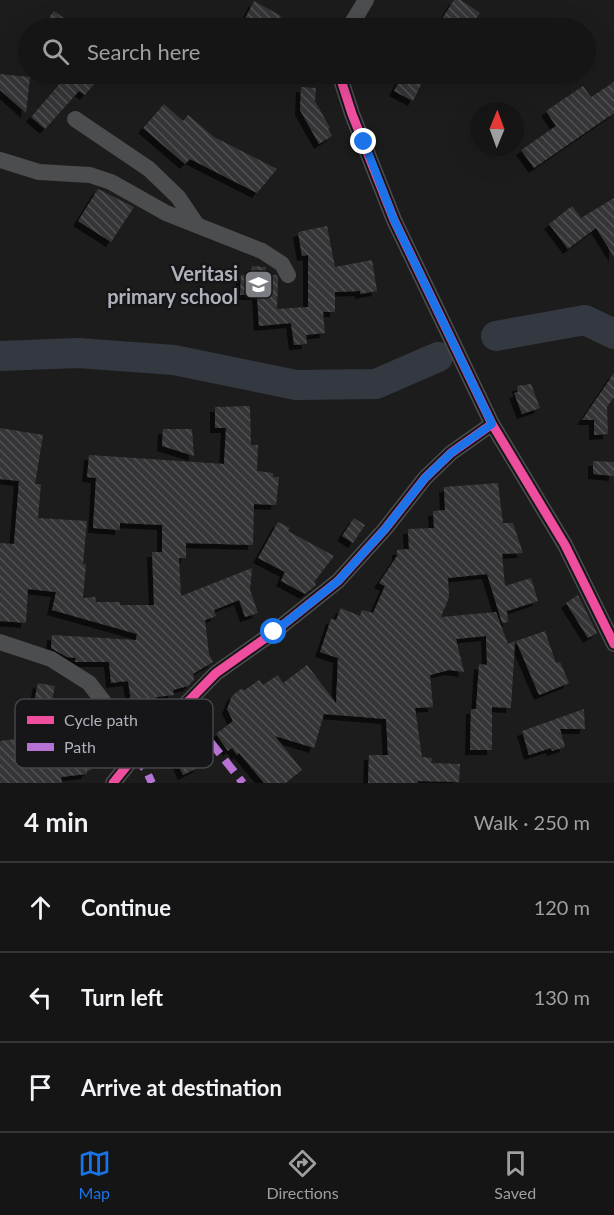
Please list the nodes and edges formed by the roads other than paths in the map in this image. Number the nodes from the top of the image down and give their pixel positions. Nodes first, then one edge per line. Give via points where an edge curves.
1 (366, 0) edge
2 (355, 18) edge
3 (342, 84) edge
4 (75, 119) dead end
5 (0, 160) edge
6 (198, 225) junction
7 (288, 275) dead end
8 (492, 424) junction
9 (0, 642) edge
10 (614, 644) edge
11 (101, 699) edge
12 (191, 699) edge
13 (126, 768) edge
14 (113, 783) edge

1 - 2 street
3 - 8 street via 394,220
4 - 6 street via 149,169 178,197
5 - 6 street via 39,171 90,175
6 - 7 street via 262,251 282,264
8 - 10 street via 565,544
8 - 12 street via 451,453 425,478 338,581 216,673
9 - 11 street via 51,659 89,683
13 - 14 street

